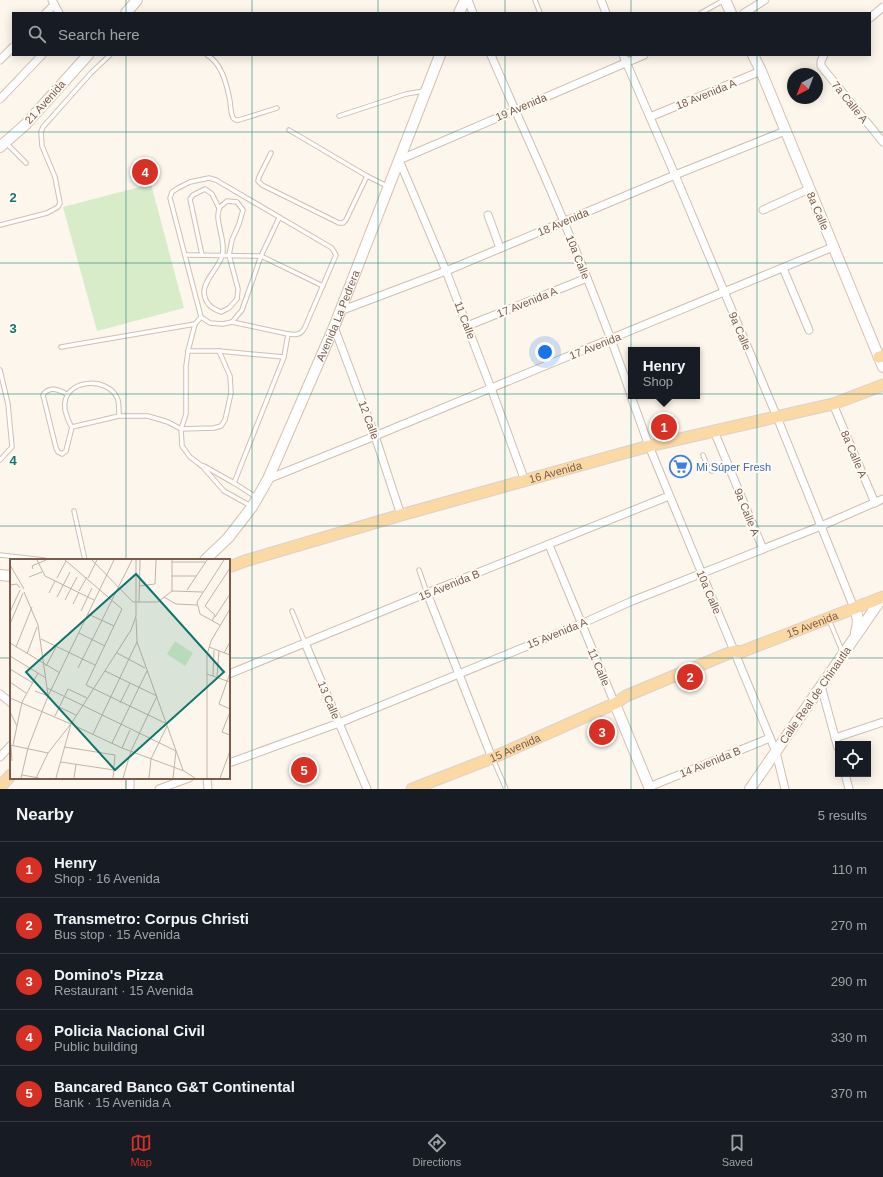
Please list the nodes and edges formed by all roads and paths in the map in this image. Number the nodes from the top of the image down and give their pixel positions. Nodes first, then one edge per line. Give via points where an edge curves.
1 (137, 0) edge
2 (466, 0) edge
3 (535, 0) edge
4 (601, 0) edge
5 (724, 0) edge
6 (765, 0) edge
7 (53, 2) edge
8 (883, 7) edge
9 (47, 12) edge
10 (58, 12) edge
11 (127, 12) edge
12 (460, 12) edge
13 (472, 12) edge
14 (540, 12) edge
15 (606, 12) edge
16 (704, 12) edge
17 (730, 12) edge
18 (746, 12) edge
19 (871, 17) edge
20 (12, 47) edge
21 (41, 56) edge
22 (85, 56) edge
23 (109, 56) edge
24 (208, 56) edge
25 (440, 56) edge
26 (491, 56) edge
27 (639, 56) edge
28 (754, 56) edge
29 (822, 58) edge
30 (625, 59) edge
31 (0, 60) edge
32 (761, 71) junction
33 (426, 91) junction
34 (0, 99) edge
35 (277, 108) dead end
36 (514, 110) junction
37 (339, 116) dead end
38 (650, 117) junction
39 (288, 130) dead end
40 (785, 131) junction
41 (883, 142) edge
42 (3, 144) edge
43 (271, 153) dead end
44 (398, 160) junction
45 (26, 162) dead end
46 (675, 175) junction
47 (368, 176) junction
48 (388, 187) junction
49 (809, 189) junction
50 (219, 208) junction
51 (763, 210) dead end
52 (488, 215) dead end
53 (279, 218) junction
54 (564, 221) junction
55 (0, 225) edge
56 (833, 247) junction
57 (500, 248) junction
58 (185, 255) junction
59 (202, 255) junction
60 (229, 255) junction
61 (222, 256) junction
62 (261, 256) junction
63 (783, 268) junction
64 (446, 271) junction
65 (587, 278) junction
66 (323, 286) junction
67 (723, 292) junction
68 (340, 311) junction
69 (201, 317) junction
70 (232, 322) junction
71 (195, 324) junction
72 (467, 326) junction
73 (334, 327) junction
74 (809, 330) dead end
75 (288, 334) junction
76 (612, 339) junction
77 (62, 347) dead end
78 (188, 351) junction
79 (219, 351) junction
80 (284, 357) junction
81 (882, 360) edge
82 (0, 370) edge
83 (883, 385) edge
84 (628, 387) edge
85 (491, 388) junction
86 (67, 394) junction
87 (632, 399) edge
88 (833, 404) junction
89 (119, 416) junction
90 (777, 417) junction
91 (72, 427) junction
92 (181, 429) junction
93 (714, 431) junction
94 (375, 436) junction
95 (649, 446) junction
96 (703, 455) dead end
97 (0, 460) edge
98 (728, 464) junction
99 (202, 466) junction
100 (268, 479) junction
101 (524, 482) junction
102 (234, 483) junction
103 (669, 496) junction
104 (257, 498) junction
105 (883, 499) edge
106 (875, 503) junction
107 (252, 507) junction
108 (74, 511) dead end
109 (401, 515) junction
110 (821, 526) junction
111 (549, 545) junction
112 (763, 549) junction
113 (0, 555) edge
114 (35, 559) edge
115 (85, 559) edge
116 (206, 559) edge
117 (230, 567) edge
118 (419, 570) dead end
119 (702, 574) junction
120 (0, 575) edge
121 (10, 576) edge
122 (427, 593) junction
123 (883, 598) edge
124 (854, 608) junction
125 (292, 610) dead end
126 (829, 619) junction
127 (581, 624) junction
128 (855, 638) junction
129 (306, 643) junction
130 (737, 654) junction
131 (843, 654) junction
132 (459, 673) junction
133 (230, 674) edge
134 (821, 686) junction
135 (0, 694) edge
136 (10, 702) edge
137 (615, 704) junction
138 (883, 722) edge
139 (339, 723) junction
140 (770, 738) junction
141 (835, 738) junction
142 (836, 741) edge
143 (10, 746) edge
144 (776, 752) junction
145 (0, 757) edge
146 (492, 758) junction
147 (230, 763) edge
148 (10, 776) edge
149 (846, 777) edge
150 (186, 779) edge
151 (207, 779) edge
152 (432, 786) edge
153 (0, 787) edge
154 (647, 788) edge
155 (158, 789) edge
156 (208, 789) edge
157 (367, 789) edge
158 (412, 789) edge
159 (506, 789) edge
160 (750, 789) edge
161 (785, 789) edge
162 (850, 789) edge

1 - 11 street
2 - 12 street
2 - 13 street
3 - 14 lane
4 - 15 street
5 - 16 lane
5 - 17 street
6 - 18 street
7 - 9 street
7 - 10 street
8 - 19 street
20 - 31 street
21 - 34 street
22 - 42 street, 21 Avenida via 25,125
23 - 55 lane via 91,73 41,132 42,146 55,177 60,203 58,207 47,213
24 - 35 lane via 222,72 233,118 239,120
25 - 33 street, Avenida La Pedrera
26 - 36 street, 10a Calle
27 - 30 street, 19 Avenida
28 - 32 street, 8a Calle
29 - 41 street, 7a Calle A via 821,66
30 - 36 street, 19 Avenida
30 - 38 street, 9a Calle
32 - 38 street, 18 Avenida A
32 - 40 street, 8a Calle
33 - 37 lane via 406,94
33 - 44 street, Avenida La Pedrera
36 - 44 street, 19 Avenida
36 - 54 street, 10a Calle
38 - 46 street, 9a Calle
39 - 47 lane
40 - 46 street, 18 Avenida
40 - 49 street, 8a Calle
42 - 45 lane
43 - 47 lane via 258,181 339,223 346,220
44 - 48 street, Avenida La Pedrera
44 - 64 street, 11 Calle
46 - 54 street, 18 Avenida
46 - 67 street, 9a Calle
47 - 48 lane
48 - 68 street, Avenida La Pedrera
49 - 51 street
49 - 56 street, 8a Calle
50 - 59 lane via 212,194 205,189 190,199
50 - 60 lane via 227,201 237,202 243,210
50 - 61 lane
52 - 57 street
53 - 58 lane via 216,180 209,178 190,182 172,192 170,198
53 - 62 lane
53 - 66 lane via 332,248 336,255
54 - 57 street, 18 Avenida
54 - 65 street, 10a Calle
56 - 63 street, 17 Avenida
56 - 81 street, 8a Calle
57 - 64 street, 18 Avenida
58 - 59 lane
58 - 69 lane
59 - 61 lane
60 - 61 lane
60 - 61 lane via 238,289 237,299 221,312 212,308 205,300 204,290
60 - 62 lane
62 - 66 lane
62 - 70 lane via 242,310
63 - 67 street, 17 Avenida
63 - 74 street
64 - 68 street, 18 Avenida
64 - 72 street, 11 Calle
65 - 72 street, 17 Avenida A
65 - 76 street, 10a Calle
66 - 75 lane via 302,333
67 - 76 street, 17 Avenida
67 - 90 street, 9a Calle
68 - 73 street, Avenida La Pedrera
69 - 70 lane via 210,323
69 - 71 lane
70 - 75 lane
71 - 77 lane
71 - 78 lane
72 - 85 street, 11 Calle
73 - 94 street, 12 Calle
73 - 100 street, Avenida La Pedrera
75 - 80 lane
76 - 84 street, 10a Calle
76 - 85 street, 17 Avenida
78 - 79 lane
78 - 92 lane via 186,414
79 - 80 lane
79 - 92 lane via 230,376 231,393 225,420 221,426 214,428
80 - 102 lane
82 - 97 lane via 8,404 12,447
83 - 88 main road, 16 Avenida
85 - 94 street, 17 Avenida
85 - 101 street, 11 Calle
86 - 89 lane via 79,384 95,383 110,388 118,400
86 - 91 lane via 64,403
86 - 91 lane via 49,389 43,395 56,448 62,454 66,451
87 - 95 street, 10a Calle
88 - 90 main road, 16 Avenida
88 - 106 street, 8a Calle A
89 - 91 lane
89 - 92 lane via 148,416
90 - 93 main road, 16 Avenida
90 - 110 street, 9a Calle
92 - 99 lane via 182,446 190,457
93 - 95 main road, 16 Avenida
93 - 98 street, 9a Calle A
94 - 100 street, 17 Avenida
94 - 109 street, 12 Calle
95 - 101 main road, 16 Avenida
95 - 103 street, 10a Calle
96 - 98 lane via 708,468 712,471
98 - 112 street, 9a Calle A
99 - 102 lane
99 - 107 lane via 224,491
100 - 104 street, Avenida La Pedrera
101 - 109 main road, 16 Avenida
102 - 104 lane
103 - 111 street, 15 Avenida B
103 - 119 street, 10a Calle
104 - 107 street, Avenida La Pedrera
105 - 106 street, 15 Avenida A
106 - 110 street, 15 Avenida A
107 - 116 street, Avenida La Pedrera via 228,538
108 - 115 lane
109 - 117 main road, 16 Avenida
110 - 112 street, 15 Avenida A
110 - 124 street, 9a Calle
111 - 122 street, 15 Avenida B
111 - 127 street, 11 Calle
112 - 119 street, 15 Avenida A
113 - 114 lane
118 - 122 lane
119 - 127 street, 15 Avenida A
119 - 130 street, 10a Calle
120 - 121 street
122 - 129 street, 15 Avenida B
122 - 132 street
123 - 124 main road, 15 Avenida
123 - 128 street, Calle Real de Chinautla
124 - 126 main road, 15 Avenida
124 - 128 street, Calle Real de Chinautla via 858,620
125 - 129 lane, 13 Calle
126 - 130 main road, 15 Avenida
126 - 131 lane
127 - 132 street, 15 Avenida A
127 - 137 street, 11 Calle
128 - 131 street, Calle Real de Chinautla
129 - 133 street, 15 Avenida B
129 - 139 street, 13 Calle
130 - 137 main road, 15 Avenida via 626,696
130 - 140 street, 10a Calle
131 - 134 street, Calle Real de Chinautla
132 - 139 street, 15 Avenida A
132 - 146 street
134 - 141 street
134 - 144 street, Calle Real de Chinautla
135 - 136 street
137 - 146 main road, 15 Avenida
137 - 154 street, 11 Calle
138 - 141 street
139 - 147 street, 15 Avenida A
139 - 157 street, 13 Calle
140 - 144 street, 10a Calle
140 - 154 street, 14 Avenida B
141 - 142 street
143 - 145 street
144 - 160 street, Calle Real de Chinautla
144 - 161 street, 10a Calle
146 - 152 main road, 15 Avenida
146 - 159 lane
148 - 153 main road
149 - 162 street
150 - 155 street
151 - 156 street
152 - 158 main road, 15 Avenida

